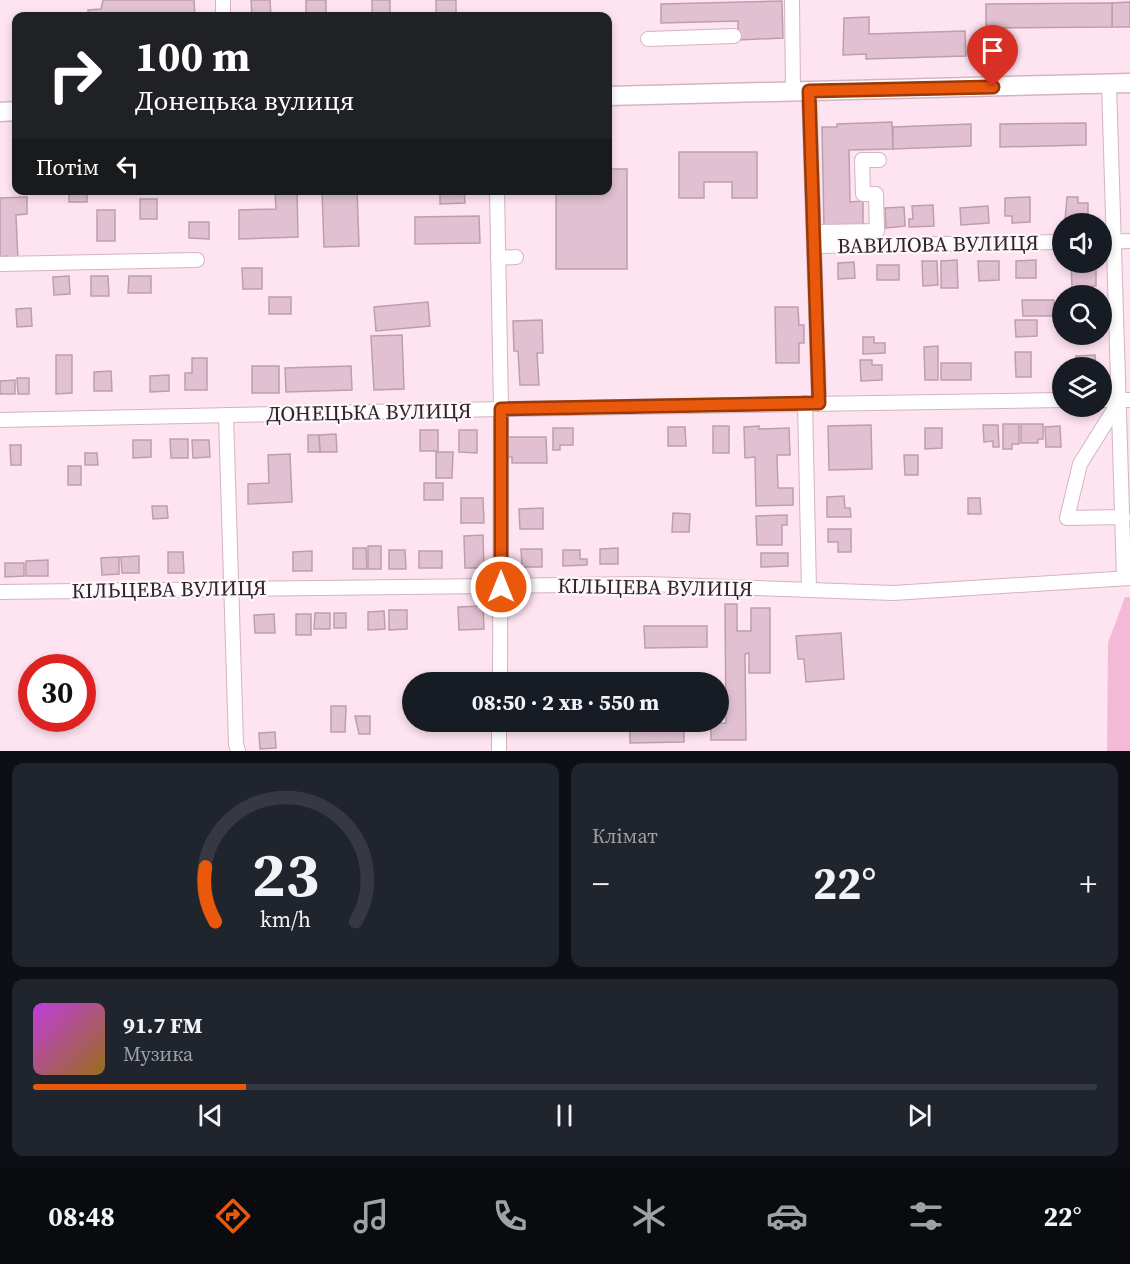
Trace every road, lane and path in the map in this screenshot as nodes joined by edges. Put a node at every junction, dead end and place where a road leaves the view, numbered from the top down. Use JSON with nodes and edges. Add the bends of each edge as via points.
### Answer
{"nodes":[{"id":1,"x":792,"y":0,"type":"edge"},
{"id":2,"x":734,"y":36,"type":"dead end"},
{"id":3,"x":648,"y":39,"type":"dead end"},
{"id":4,"x":1130,"y":83,"type":"edge"},
{"id":5,"x":1108,"y":84,"type":"junction"},
{"id":6,"x":801,"y":91,"type":"junction"},
{"id":7,"x":612,"y":96,"type":"edge"},
{"id":8,"x":879,"y":160,"type":"dead end"},
{"id":9,"x":497,"y":195,"type":"edge"},
{"id":10,"x":1108,"y":213,"type":"edge"},
{"id":11,"x":1130,"y":241,"type":"edge"},
{"id":12,"x":1052,"y":242,"type":"edge"},
{"id":13,"x":1112,"y":242,"type":"edge"},
{"id":14,"x":815,"y":246,"type":"junction"},
{"id":15,"x":498,"y":258,"type":"junction"},
{"id":16,"x":516,"y":258,"type":"dead end"},
{"id":17,"x":197,"y":260,"type":"dead end"},
{"id":18,"x":0,"y":264,"type":"edge"},
{"id":19,"x":1111,"y":273,"type":"edge"},
{"id":20,"x":1052,"y":400,"type":"edge"},
{"id":21,"x":1125,"y":400,"type":"edge"},
{"id":22,"x":805,"y":403,"type":"junction"},
{"id":23,"x":819,"y":403,"type":"junction"},
{"id":24,"x":501,"y":409,"type":"junction"},
{"id":25,"x":226,"y":415,"type":"junction"},
{"id":26,"x":0,"y":420,"type":"edge"},
{"id":27,"x":1123,"y":517,"type":"junction"},
{"id":28,"x":1127,"y":578,"type":"edge"},
{"id":29,"x":231,"y":587,"type":"junction"},
{"id":30,"x":501,"y":587,"type":"junction"},
{"id":31,"x":809,"y":590,"type":"junction"},
{"id":32,"x":0,"y":592,"type":"edge"},
{"id":33,"x":500,"y":672,"type":"edge"},
{"id":34,"x":499,"y":732,"type":"edge"},
{"id":35,"x":238,"y":751,"type":"edge"},
{"id":36,"x":499,"y":751,"type":"edge"}],
"edges":[{"from":1,"to":6,"type":"street"},
{"from":2,"to":3,"type":"street"},
{"from":4,"to":5,"type":"main road"},
{"from":5,"to":6,"type":"main road"},
{"from":5,"to":10,"type":"street"},
{"from":6,"to":7,"type":"main road"},
{"from":6,"to":14,"type":"street"},
{"from":8,"to":14,"type":"street","via":[[862,160],[863,194],[876,194],[877,231],[819,232]]},
{"from":9,"to":15,"type":"street"},
{"from":11,"to":13,"type":"street"},
{"from":12,"to":14,"type":"street","name":"ВАВИЛОВА ВУЛИЦЯ"},
{"from":14,"to":23,"type":"street"},
{"from":15,"to":16,"type":"street"},
{"from":15,"to":24,"type":"street"},
{"from":17,"to":18,"type":"street"},
{"from":19,"to":21,"type":"street"},
{"from":20,"to":23,"type":"street","name":"ДОНЕЦЬКА ВУЛИЦЯ"},
{"from":21,"to":27,"type":"street"},
{"from":21,"to":27,"type":"street","via":[[1080,464],[1067,518]]},
{"from":22,"to":23,"type":"street","name":"ДОНЕЦЬКА ВУЛИЦЯ"},
{"from":22,"to":24,"type":"street","name":"ДОНЕЦЬКА ВУЛИЦЯ"},
{"from":22,"to":31,"type":"street"},
{"from":24,"to":25,"type":"street","name":"ДОНЕЦЬКА ВУЛИЦЯ"},
{"from":24,"to":30,"type":"street"},
{"from":25,"to":26,"type":"street","name":"ДОНЕЦЬКА ВУЛИЦЯ"},
{"from":25,"to":29,"type":"street"},
{"from":27,"to":28,"type":"street"},
{"from":28,"to":31,"type":"street","name":"КІЛЬЦЕВА ВУЛИЦЯ","via":[[893,593]]},
{"from":29,"to":30,"type":"street","name":"КІЛЬЦЕВА ВУЛИЦЯ"},
{"from":29,"to":32,"type":"street","name":"КІЛЬЦЕВА ВУЛИЦЯ"},
{"from":29,"to":35,"type":"street"},
{"from":30,"to":31,"type":"street","name":"КІЛЬЦЕВА ВУЛИЦЯ","via":[[646,584]]},
{"from":30,"to":33,"type":"street"},
{"from":34,"to":36,"type":"street"}]}
